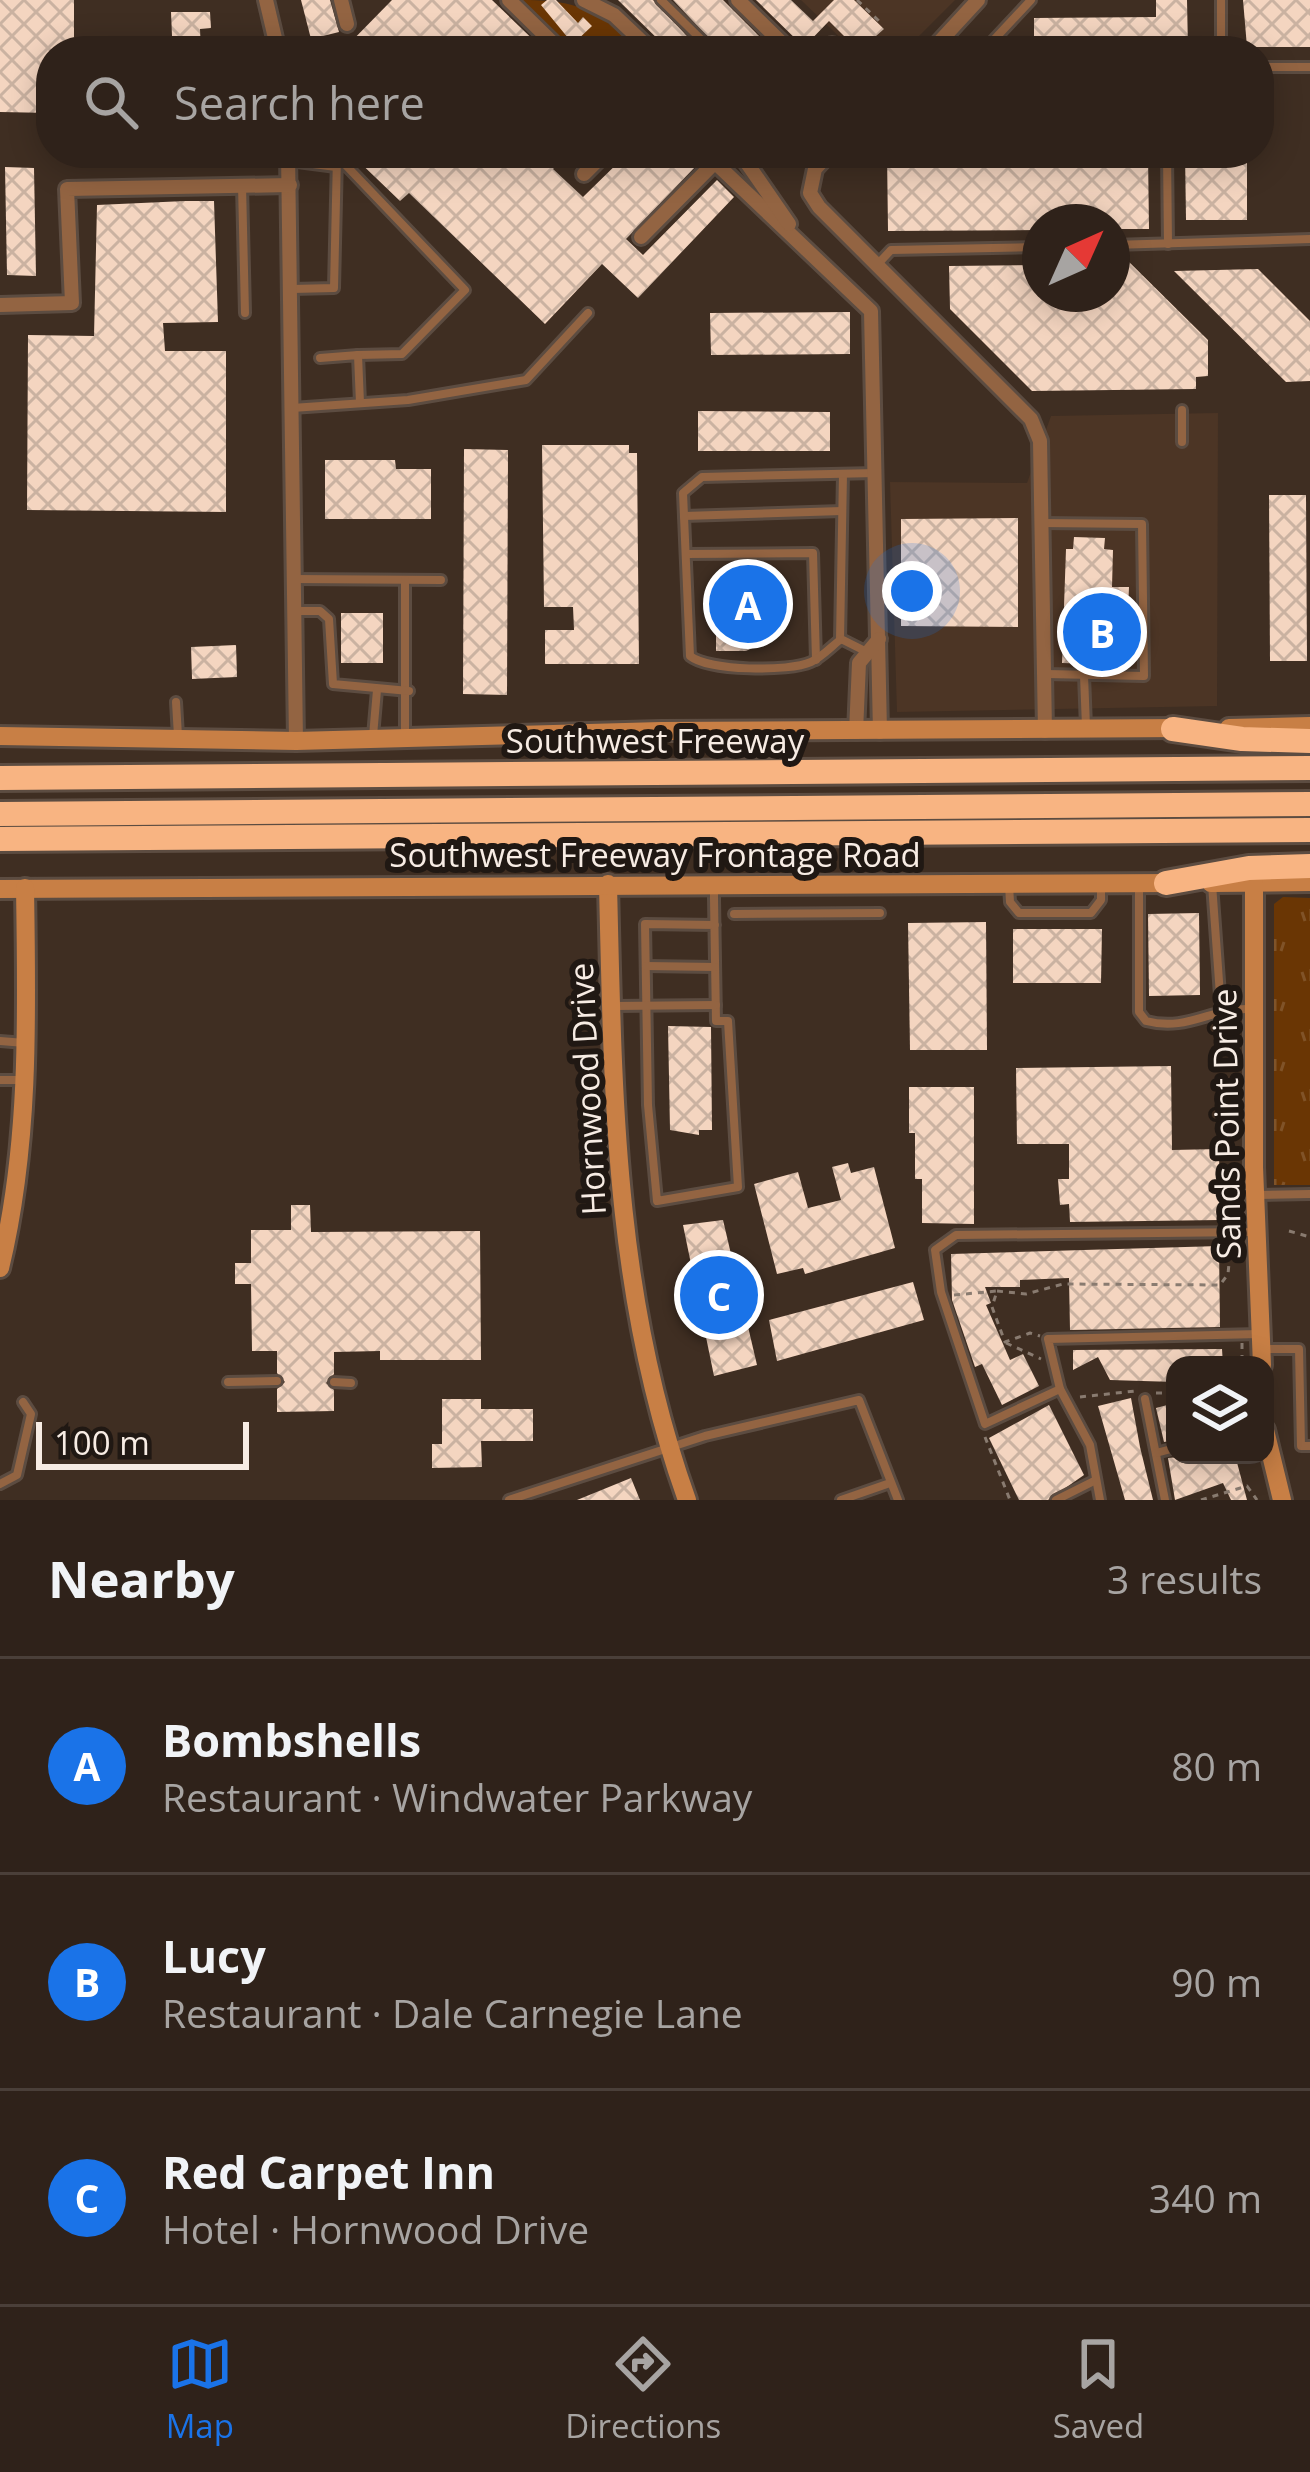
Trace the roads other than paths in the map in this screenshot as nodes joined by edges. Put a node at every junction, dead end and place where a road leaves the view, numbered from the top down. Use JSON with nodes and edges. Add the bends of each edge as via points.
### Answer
{"nodes":[{"id":1,"x":266,"y":0,"type":"edge"},
{"id":2,"x":341,"y":0,"type":"edge"},
{"id":3,"x":509,"y":0,"type":"edge"},
{"id":4,"x":584,"y":0,"type":"edge"},
{"id":5,"x":661,"y":0,"type":"edge"},
{"id":6,"x":738,"y":0,"type":"edge"},
{"id":7,"x":978,"y":0,"type":"edge"},
{"id":8,"x":1031,"y":0,"type":"edge"},
{"id":9,"x":1221,"y":0,"type":"edge"},
{"id":10,"x":347,"y":24,"type":"dead end"},
{"id":11,"x":274,"y":36,"type":"edge"},
{"id":12,"x":546,"y":36,"type":"edge"},
{"id":13,"x":636,"y":36,"type":"edge"},
{"id":14,"x":698,"y":36,"type":"edge"},
{"id":15,"x":775,"y":36,"type":"edge"},
{"id":16,"x":945,"y":36,"type":"edge"},
{"id":17,"x":1001,"y":36,"type":"edge"},
{"id":18,"x":1221,"y":36,"type":"edge"},
{"id":19,"x":1274,"y":67,"type":"edge"},
{"id":20,"x":1310,"y":67,"type":"edge"},
{"id":21,"x":289,"y":168,"type":"edge"},
{"id":22,"x":336,"y":168,"type":"edge"},
{"id":23,"x":349,"y":168,"type":"edge"},
{"id":24,"x":590,"y":168,"type":"edge"},
{"id":25,"x":703,"y":168,"type":"edge"},
{"id":26,"x":726,"y":168,"type":"edge"},
{"id":27,"x":750,"y":168,"type":"edge"},
{"id":28,"x":815,"y":168,"type":"edge"},
{"id":29,"x":1167,"y":168,"type":"edge"},
{"id":30,"x":584,"y":174,"type":"dead end"},
{"id":31,"x":242,"y":185,"type":"junction"},
{"id":32,"x":290,"y":185,"type":"junction"},
{"id":33,"x":641,"y":237,"type":"dead end"},
{"id":34,"x":799,"y":238,"type":"junction"},
{"id":35,"x":1310,"y":239,"type":"edge"},
{"id":36,"x":1168,"y":244,"type":"junction"},
{"id":37,"x":1130,"y":245,"type":"edge"},
{"id":38,"x":1022,"y":247,"type":"edge"},
{"id":39,"x":877,"y":265,"type":"junction"},
{"id":40,"x":290,"y":289,"type":"junction"},
{"id":41,"x":0,"y":304,"type":"edge"},
{"id":42,"x":245,"y":313,"type":"dead end"},
{"id":43,"x":588,"y":314,"type":"dead end"},
{"id":44,"x":358,"y":355,"type":"junction"},
{"id":45,"x":320,"y":358,"type":"dead end"},
{"id":46,"x":360,"y":404,"type":"junction"},
{"id":47,"x":291,"y":408,"type":"junction"},
{"id":48,"x":1182,"y":410,"type":"dead end"},
{"id":49,"x":1182,"y":442,"type":"dead end"},
{"id":50,"x":878,"y":473,"type":"junction"},
{"id":51,"x":843,"y":474,"type":"junction"},
{"id":52,"x":842,"y":511,"type":"junction"},
{"id":53,"x":684,"y":516,"type":"junction"},
{"id":54,"x":1039,"y":523,"type":"junction"},
{"id":55,"x":686,"y":554,"type":"junction"},
{"id":56,"x":292,"y":579,"type":"junction"},
{"id":57,"x":405,"y":580,"type":"junction"},
{"id":58,"x":440,"y":580,"type":"dead end"},
{"id":59,"x":293,"y":611,"type":"junction"},
{"id":60,"x":879,"y":639,"type":"junction"},
{"id":61,"x":840,"y":640,"type":"junction"},
{"id":62,"x":867,"y":652,"type":"junction"},
{"id":63,"x":816,"y":660,"type":"junction"},
{"id":64,"x":1044,"y":674,"type":"junction"},
{"id":65,"x":1084,"y":675,"type":"junction"},
{"id":66,"x":377,"y":690,"type":"junction"},
{"id":67,"x":409,"y":691,"type":"junction"},
{"id":68,"x":176,"y":702,"type":"dead end"},
{"id":69,"x":1310,"y":726,"type":"edge"},
{"id":70,"x":1173,"y":728,"type":"junction"},
{"id":71,"x":1045,"y":730,"type":"junction"},
{"id":72,"x":1087,"y":730,"type":"junction"},
{"id":73,"x":856,"y":732,"type":"junction"},
{"id":74,"x":880,"y":732,"type":"junction"},
{"id":75,"x":0,"y":736,"type":"edge"},
{"id":76,"x":405,"y":738,"type":"junction"},
{"id":77,"x":178,"y":739,"type":"junction"},
{"id":78,"x":373,"y":739,"type":"junction"},
{"id":79,"x":1310,"y":740,"type":"edge"},
{"id":80,"x":296,"y":741,"type":"junction"},
{"id":81,"x":1310,"y":768,"type":"edge"},
{"id":82,"x":0,"y":778,"type":"edge"},
{"id":83,"x":1310,"y":805,"type":"edge"},
{"id":84,"x":0,"y":814,"type":"edge"},
{"id":85,"x":1310,"y":830,"type":"edge"},
{"id":86,"x":0,"y":838,"type":"edge"},
{"id":87,"x":1310,"y":866,"type":"edge"},
{"id":88,"x":1310,"y":882,"type":"edge"},
{"id":89,"x":1009,"y":883,"type":"junction"},
{"id":90,"x":1101,"y":883,"type":"junction"},
{"id":91,"x":1138,"y":883,"type":"junction"},
{"id":92,"x":1166,"y":883,"type":"junction"},
{"id":93,"x":1212,"y":883,"type":"junction"},
{"id":94,"x":1254,"y":883,"type":"junction"},
{"id":95,"x":608,"y":884,"type":"junction"},
{"id":96,"x":714,"y":884,"type":"junction"},
{"id":97,"x":25,"y":888,"type":"junction"},
{"id":98,"x":0,"y":889,"type":"edge"},
{"id":99,"x":880,"y":913,"type":"dead end"},
{"id":100,"x":734,"y":914,"type":"dead end"},
{"id":101,"x":715,"y":925,"type":"junction"},
{"id":102,"x":646,"y":966,"type":"junction"},
{"id":103,"x":715,"y":967,"type":"junction"},
{"id":104,"x":716,"y":1005,"type":"junction"},
{"id":105,"x":611,"y":1006,"type":"junction"},
{"id":106,"x":646,"y":1006,"type":"junction"},
{"id":107,"x":1221,"y":1009,"type":"junction"},
{"id":108,"x":1253,"y":1009,"type":"junction"},
{"id":109,"x":0,"y":1041,"type":"edge"},
{"id":110,"x":26,"y":1043,"type":"junction"},
{"id":111,"x":0,"y":1080,"type":"edge"},
{"id":112,"x":22,"y":1080,"type":"junction"},
{"id":113,"x":1310,"y":1194,"type":"edge"},
{"id":114,"x":1255,"y":1195,"type":"junction"},
{"id":115,"x":1258,"y":1232,"type":"junction"},
{"id":116,"x":0,"y":1268,"type":"edge"},
{"id":117,"x":1256,"y":1346,"type":"edge"},
{"id":118,"x":1299,"y":1349,"type":"junction"},
{"id":119,"x":1310,"y":1349,"type":"edge"},
{"id":120,"x":228,"y":1382,"type":"dead end"},
{"id":121,"x":277,"y":1382,"type":"dead end"},
{"id":122,"x":334,"y":1382,"type":"dead end"},
{"id":123,"x":351,"y":1382,"type":"dead end"},
{"id":124,"x":1060,"y":1389,"type":"junction"},
{"id":125,"x":1145,"y":1400,"type":"dead end"},
{"id":126,"x":22,"y":1402,"type":"dead end"},
{"id":127,"x":1310,"y":1446,"type":"edge"},
{"id":128,"x":1166,"y":1450,"type":"edge"},
{"id":129,"x":669,"y":1451,"type":"junction"},
{"id":130,"x":1156,"y":1453,"type":"junction"},
{"id":131,"x":1273,"y":1464,"type":"edge"},
{"id":132,"x":1096,"y":1480,"type":"junction"},
{"id":133,"x":891,"y":1483,"type":"junction"},
{"id":134,"x":0,"y":1484,"type":"edge"},
{"id":135,"x":508,"y":1500,"type":"edge"},
{"id":136,"x":687,"y":1500,"type":"edge"},
{"id":137,"x":841,"y":1500,"type":"edge"},
{"id":138,"x":898,"y":1500,"type":"edge"},
{"id":139,"x":1056,"y":1500,"type":"edge"},
{"id":140,"x":1100,"y":1500,"type":"edge"},
{"id":141,"x":1165,"y":1500,"type":"edge"},
{"id":142,"x":1282,"y":1500,"type":"edge"}],
"edges":[{"from":1,"to":11,"type":"street"},
{"from":2,"to":10,"type":"street"},
{"from":3,"to":12,"type":"street"},
{"from":4,"to":13,"type":"street"},
{"from":5,"to":14,"type":"lane"},
{"from":6,"to":15,"type":"street"},
{"from":7,"to":16,"type":"street"},
{"from":8,"to":17,"type":"lane"},
{"from":9,"to":18,"type":"lane"},
{"from":19,"to":20,"type":"lane"},
{"from":21,"to":32,"type":"street"},
{"from":22,"to":40,"type":"lane","via":[[334,288]]},
{"from":23,"to":44,"type":"lane","via":[[465,290],[402,354]]},
{"from":24,"to":30,"type":"street"},
{"from":25,"to":33,"type":"street"},
{"from":26,"to":34,"type":"street"},
{"from":27,"to":34,"type":"street"},
{"from":28,"to":39,"type":"street","via":[[810,193]]},
{"from":29,"to":36,"type":"lane"},
{"from":31,"to":32,"type":"street"},
{"from":31,"to":41,"type":"street","via":[[67,189],[72,303]]},
{"from":31,"to":42,"type":"lane"},
{"from":32,"to":40,"type":"street"},
{"from":34,"to":50,"type":"street","via":[[871,311]]},
{"from":35,"to":36,"type":"lane"},
{"from":36,"to":37,"type":"lane"},
{"from":38,"to":39,"type":"lane","via":[[891,250]]},
{"from":39,"to":54,"type":"street","via":[[1031,419],[1040,441]]},
{"from":40,"to":47,"type":"street"},
{"from":43,"to":46,"type":"lane","via":[[526,380]]},
{"from":44,"to":45,"type":"lane"},
{"from":44,"to":46,"type":"lane"},
{"from":46,"to":47,"type":"lane"},
{"from":47,"to":56,"type":"street"},
{"from":48,"to":49,"type":"lane"},
{"from":50,"to":51,"type":"lane"},
{"from":50,"to":60,"type":"street"},
{"from":51,"to":52,"type":"lane"},
{"from":51,"to":53,"type":"lane","via":[[702,477],[683,493]]},
{"from":52,"to":53,"type":"lane"},
{"from":52,"to":61,"type":"lane"},
{"from":53,"to":55,"type":"lane"},
{"from":54,"to":64,"type":"street"},
{"from":54,"to":65,"type":"lane","via":[[1142,524],[1144,676]]},
{"from":55,"to":63,"type":"lane","via":[[695,661],[725,668]]},
{"from":55,"to":63,"type":"lane","via":[[813,553]]},
{"from":56,"to":57,"type":"lane"},
{"from":56,"to":59,"type":"street"},
{"from":57,"to":58,"type":"lane"},
{"from":57,"to":67,"type":"lane"},
{"from":59,"to":66,"type":"lane","via":[[326,614],[333,684]]},
{"from":59,"to":80,"type":"street"},
{"from":60,"to":62,"type":"street"},
{"from":60,"to":74,"type":"street"},
{"from":61,"to":62,"type":"lane"},
{"from":61,"to":63,"type":"lane"},
{"from":62,"to":73,"type":"street"},
{"from":64,"to":65,"type":"lane"},
{"from":64,"to":71,"type":"street"},
{"from":65,"to":72,"type":"lane"},
{"from":66,"to":67,"type":"lane"},
{"from":66,"to":78,"type":"lane"},
{"from":67,"to":76,"type":"lane"},
{"from":68,"to":77,"type":"lane"},
{"from":69,"to":70,"type":"main road"},
{"from":70,"to":72,"type":"main road"},
{"from":70,"to":79,"type":"highway"},
{"from":71,"to":72,"type":"main road"},
{"from":71,"to":74,"type":"main road"},
{"from":73,"to":74,"type":"main road"},
{"from":73,"to":76,"type":"main road"},
{"from":75,"to":77,"type":"main road"},
{"from":76,"to":78,"type":"main road"},
{"from":77,"to":80,"type":"main road"},
{"from":78,"to":80,"type":"main road"},
{"from":81,"to":82,"type":"highway","name":"Southwest Freeway"},
{"from":83,"to":84,"type":"highway"},
{"from":85,"to":86,"type":"highway"},
{"from":87,"to":92,"type":"highway"},
{"from":88,"to":94,"type":"main road","name":"Southwest Freeway Frontage Road"},
{"from":89,"to":90,"type":"main road","name":"Southwest Freeway Frontage Road"},
{"from":89,"to":90,"type":"lane","via":[[1019,913],[1091,913]]},
{"from":89,"to":96,"type":"main road","name":"Southwest Freeway Frontage Road"},
{"from":90,"to":91,"type":"main road","name":"Southwest Freeway Frontage Road"},
{"from":91,"to":92,"type":"main road","name":"Southwest Freeway Frontage Road"},
{"from":91,"to":107,"type":"lane","via":[[1139,1012],[1157,1024],[1203,1023]]},
{"from":92,"to":93,"type":"main road","name":"Southwest Freeway Frontage Road"},
{"from":93,"to":94,"type":"main road","name":"Southwest Freeway Frontage Road"},
{"from":93,"to":107,"type":"lane"},
{"from":94,"to":108,"type":"main road","name":"Sands Point Drive"},
{"from":95,"to":96,"type":"main road","name":"Southwest Freeway Frontage Road"},
{"from":95,"to":97,"type":"main road","name":"Southwest Freeway Frontage Road"},
{"from":95,"to":105,"type":"main road","name":"Hornwood Drive"},
{"from":96,"to":101,"type":"lane"},
{"from":97,"to":98,"type":"main road","name":"Southwest Freeway Frontage Road"},
{"from":97,"to":110,"type":"main road"},
{"from":99,"to":100,"type":"lane"},
{"from":101,"to":102,"type":"lane","via":[[645,924]]},
{"from":101,"to":103,"type":"lane"},
{"from":102,"to":103,"type":"lane"},
{"from":102,"to":106,"type":"lane"},
{"from":103,"to":104,"type":"lane"},
{"from":104,"to":106,"type":"lane"},
{"from":104,"to":106,"type":"lane","via":[[716,1021],[728,1021],[738,1187],[657,1201]]},
{"from":105,"to":106,"type":"lane"},
{"from":105,"to":129,"type":"main road","name":"Hornwood Drive","via":[[617,1190]]},
{"from":107,"to":108,"type":"lane"},
{"from":108,"to":114,"type":"main road","name":"Sands Point Drive"},
{"from":109,"to":110,"type":"lane"},
{"from":110,"to":112,"type":"main road"},
{"from":111,"to":112,"type":"lane"},
{"from":112,"to":116,"type":"main road"},
{"from":113,"to":114,"type":"lane"},
{"from":114,"to":115,"type":"main road","name":"Sands Point Drive"},
{"from":115,"to":117,"type":"main road","name":"Sands Point Drive"},
{"from":115,"to":124,"type":"lane","via":[[956,1235],[935,1250],[985,1424]]},
{"from":117,"to":118,"type":"lane"},
{"from":117,"to":124,"type":"lane","via":[[1048,1339]]},
{"from":118,"to":119,"type":"lane"},
{"from":118,"to":127,"type":"lane","via":[[1301,1446]]},
{"from":120,"to":121,"type":"lane"},
{"from":122,"to":123,"type":"lane"},
{"from":124,"to":132,"type":"lane","via":[[1090,1445]]},
{"from":125,"to":130,"type":"lane"},
{"from":126,"to":134,"type":"lane","via":[[31,1414],[28,1442],[16,1475]]},
{"from":128,"to":130,"type":"lane"},
{"from":129,"to":133,"type":"lane","via":[[860,1400]]},
{"from":129,"to":135,"type":"lane"},
{"from":129,"to":136,"type":"main road","name":"Hornwood Drive"},
{"from":130,"to":141,"type":"lane"},
{"from":131,"to":142,"type":"main road"},
{"from":132,"to":139,"type":"lane"},
{"from":132,"to":140,"type":"lane"},
{"from":133,"to":137,"type":"lane"},
{"from":133,"to":138,"type":"lane"}]}
